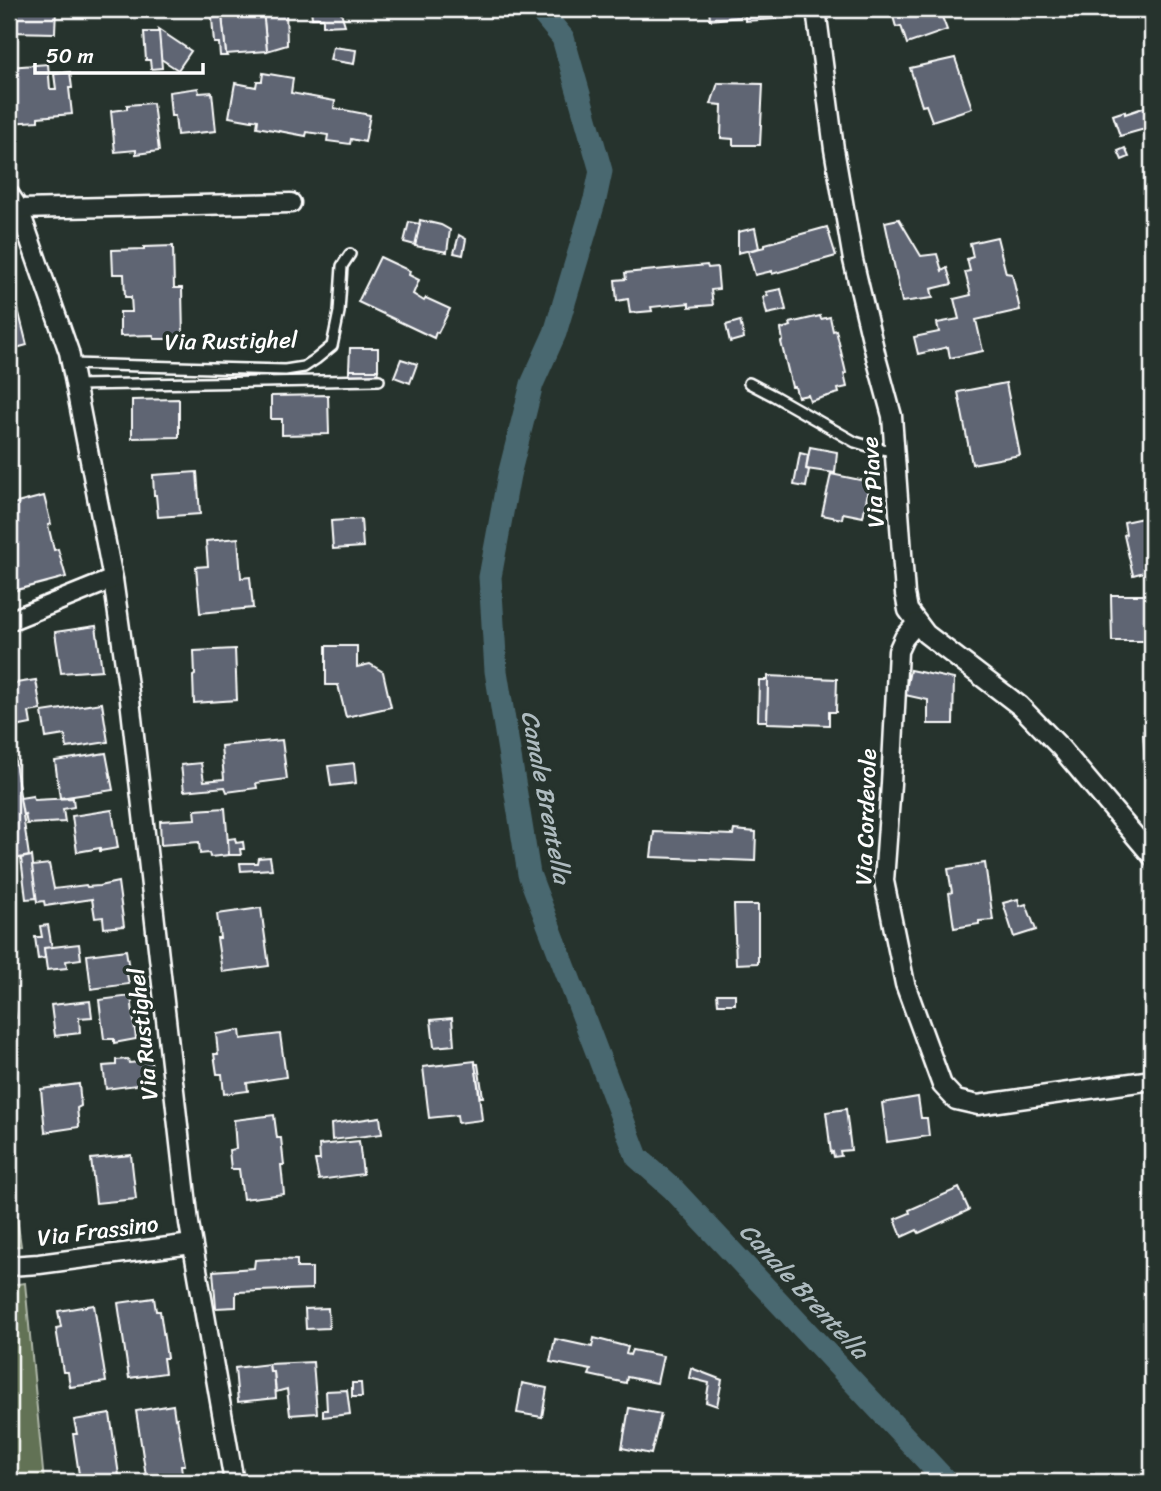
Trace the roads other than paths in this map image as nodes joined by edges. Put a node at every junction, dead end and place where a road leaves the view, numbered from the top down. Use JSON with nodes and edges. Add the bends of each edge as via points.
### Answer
{"nodes":[{"id":1,"x":816,"y":9,"type":"edge"},
{"id":2,"x":9,"y":194,"type":"edge"},
{"id":3,"x":291,"y":203,"type":"dead end"},
{"id":4,"x":19,"y":209,"type":"junction"},
{"id":5,"x":350,"y":254,"type":"dead end"},
{"id":6,"x":72,"y":364,"type":"junction"},
{"id":7,"x":379,"y":380,"type":"dead end"},
{"id":8,"x":749,"y":383,"type":"dead end"},
{"id":9,"x":75,"y":385,"type":"junction"},
{"id":10,"x":895,"y":451,"type":"junction"},
{"id":11,"x":113,"y":579,"type":"junction"},
{"id":12,"x":9,"y":621,"type":"edge"},
{"id":13,"x":917,"y":623,"type":"junction"},
{"id":14,"x":1152,"y":856,"type":"edge"},
{"id":15,"x":1152,"y":1080,"type":"edge"},
{"id":16,"x":192,"y":1244,"type":"junction"},
{"id":17,"x":9,"y":1266,"type":"edge"},
{"id":18,"x":234,"y":1482,"type":"edge"}],
"edges":[{"from":1,"to":10,"type":"street","name":"Via Piave","via":[[853,260],[892,416]]},
{"from":2,"to":4,"type":"street","name":"Via Rustighel"},
{"from":3,"to":4,"type":"street"},
{"from":4,"to":6,"type":"street","name":"Via Rustighel"},
{"from":5,"to":6,"type":"lane","name":"Via Rustighel","via":[[342,266],[332,345],[304,367]]},
{"from":6,"to":9,"type":"street","name":"Via Rustighel"},
{"from":7,"to":9,"type":"lane","name":"Via Rustighel"},
{"from":8,"to":10,"type":"lane","via":[[855,442]]},
{"from":9,"to":11,"type":"street","name":"Via Rustighel"},
{"from":10,"to":13,"type":"street","name":"Via Piave","via":[[905,594]]},
{"from":11,"to":12,"type":"street"},
{"from":11,"to":16,"type":"street","name":"Via Rustighel"},
{"from":13,"to":14,"type":"street","name":"Via Piave","via":[[1020,706]]},
{"from":13,"to":15,"type":"street","name":"Via Cordevole","via":[[898,651],[884,881],[905,984],[942,1085],[956,1100],[978,1105]]},
{"from":16,"to":17,"type":"street","name":"Via Frassino"},
{"from":16,"to":18,"type":"street","name":"Via Rustighel"}]}
